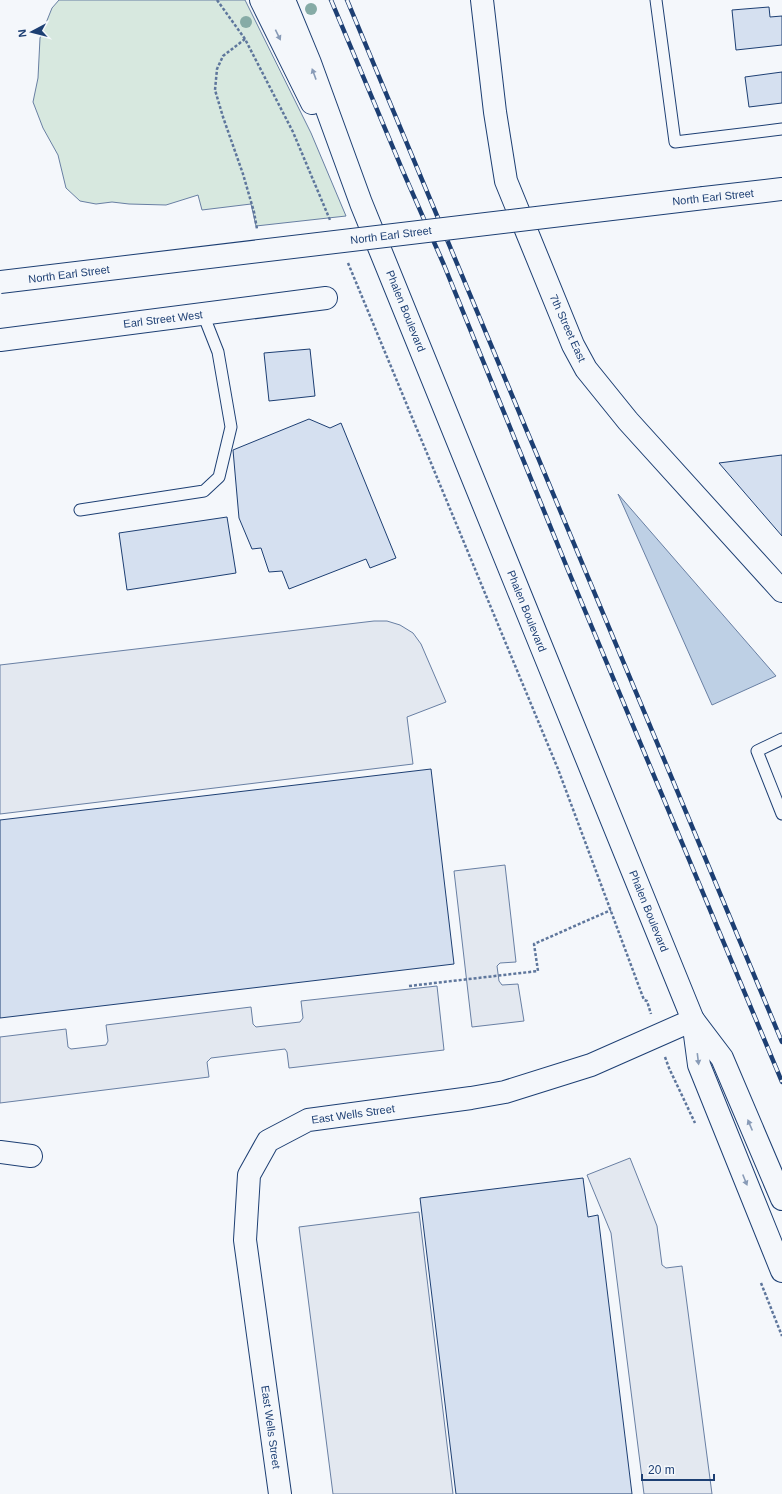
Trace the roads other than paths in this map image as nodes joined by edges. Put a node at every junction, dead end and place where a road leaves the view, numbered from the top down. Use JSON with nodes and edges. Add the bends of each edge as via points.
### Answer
{"nodes":[{"id":1,"x":261,"y":0,"type":"edge"},
{"id":2,"x":284,"y":0,"type":"edge"},
{"id":3,"x":482,"y":0,"type":"edge"},
{"id":4,"x":656,"y":0,"type":"edge"},
{"id":5,"x":782,"y":129,"type":"edge"},
{"id":6,"x":782,"y":189,"type":"edge"},
{"id":7,"x":362,"y":203,"type":"junction"},
{"id":8,"x":0,"y":282,"type":"edge"},
{"id":9,"x":326,"y":298,"type":"dead end"},
{"id":10,"x":203,"y":314,"type":"junction"},
{"id":11,"x":0,"y":340,"type":"edge"},
{"id":12,"x":80,"y":510,"type":"dead end"},
{"id":13,"x":782,"y":591,"type":"edge"},
{"id":14,"x":782,"y":739,"type":"edge"},
{"id":15,"x":782,"y":814,"type":"edge"},
{"id":16,"x":693,"y":1020,"type":"junction"},
{"id":17,"x":0,"y":1152,"type":"edge"},
{"id":18,"x":31,"y":1156,"type":"dead end"},
{"id":19,"x":782,"y":1199,"type":"edge"},
{"id":20,"x":782,"y":1271,"type":"edge"},
{"id":21,"x":280,"y":1494,"type":"edge"}],
"edges":[{"from":1,"to":7,"type":"street","name":"Phalen Boulevard","one_way":true},
{"from":7,"to":2,"type":"street","name":"Phalen Boulevard","one_way":true},
{"from":3,"to":13,"type":"street","name":"7th Street East","via":[[506,181],[573,345],[586,369],[628,421]]},
{"from":4,"to":5,"type":"lane","via":[[676,142]]},
{"from":6,"to":8,"type":"street","name":"North Earl Street","bridge":true},
{"from":7,"to":16,"type":"street","name":"Phalen Boulevard"},
{"from":9,"to":10,"type":"street","name":"Earl Street West"},
{"from":10,"to":11,"type":"street","name":"Earl Street West"},
{"from":10,"to":12,"type":"lane","via":[[218,352],[231,427],[219,477],[204,491]]},
{"from":14,"to":15,"type":"lane","via":[[757,751]]},
{"from":19,"to":16,"type":"street","name":"Phalen Boulevard","one_way":true,"via":[[722,1058]]},
{"from":16,"to":20,"type":"street","name":"Phalen Boulevard","one_way":true,"via":[[699,1065]]},
{"from":16,"to":21,"type":"street","name":"East Wells Street","via":[[591,1064],[505,1092],[308,1120],[268,1141],[249,1175],[245,1240]]},
{"from":17,"to":18,"type":"street"}]}
